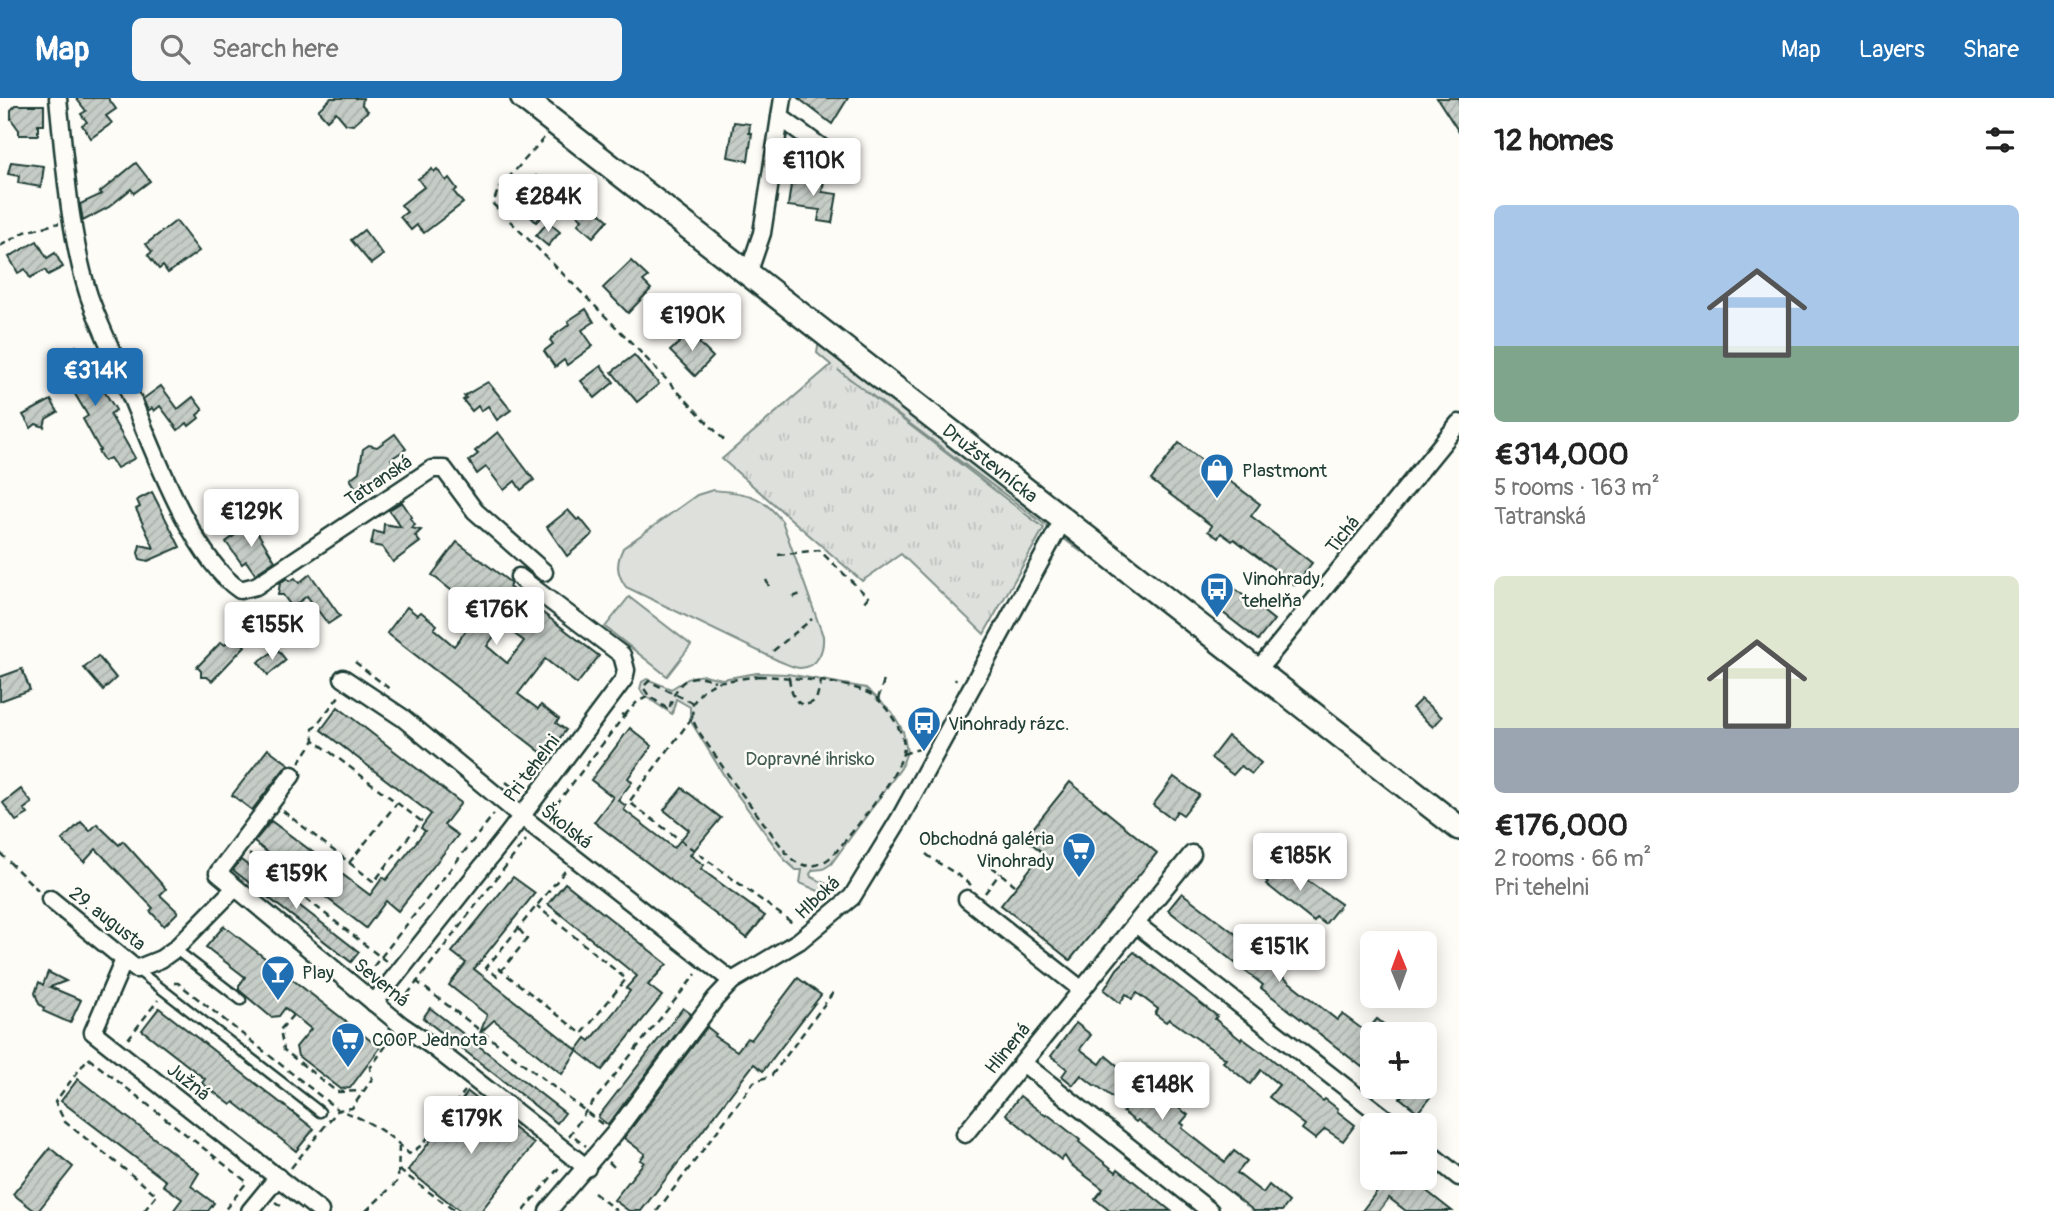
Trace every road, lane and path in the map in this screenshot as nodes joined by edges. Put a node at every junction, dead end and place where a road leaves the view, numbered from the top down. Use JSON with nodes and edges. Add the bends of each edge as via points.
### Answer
{"nodes":[{"id":1,"x":58,"y":98,"type":"edge"},
{"id":2,"x":523,"y":98,"type":"edge"},
{"id":3,"x":783,"y":98,"type":"edge"},
{"id":4,"x":780,"y":117,"type":"junction"},
{"id":5,"x":555,"y":124,"type":"junction"},
{"id":6,"x":847,"y":166,"type":"dead end"},
{"id":7,"x":72,"y":220,"type":"junction"},
{"id":8,"x":0,"y":246,"type":"edge"},
{"id":9,"x":748,"y":274,"type":"junction"},
{"id":10,"x":1459,"y":424,"type":"edge"},
{"id":11,"x":724,"y":440,"type":"dead end"},
{"id":12,"x":1063,"y":520,"type":"junction"},
{"id":13,"x":778,"y":555,"type":"dead end"},
{"id":14,"x":544,"y":572,"type":"dead end"},
{"id":15,"x":519,"y":577,"type":"dead end"},
{"id":16,"x":766,"y":580,"type":"dead end"},
{"id":17,"x":769,"y":586,"type":"dead end"},
{"id":18,"x":803,"y":593,"type":"dead end"},
{"id":19,"x":793,"y":597,"type":"dead end"},
{"id":20,"x":866,"y":604,"type":"dead end"},
{"id":21,"x":812,"y":619,"type":"dead end"},
{"id":22,"x":773,"y":651,"type":"dead end"},
{"id":23,"x":1257,"y":671,"type":"junction"},
{"id":24,"x":789,"y":678,"type":"junction"},
{"id":25,"x":884,"y":680,"type":"dead end"},
{"id":26,"x":717,"y":682,"type":"junction"},
{"id":27,"x":821,"y":682,"type":"junction"},
{"id":28,"x":342,"y":685,"type":"joint"},
{"id":29,"x":673,"y":693,"type":"junction"},
{"id":30,"x":649,"y":696,"type":"junction"},
{"id":31,"x":877,"y":699,"type":"junction"},
{"id":32,"x":607,"y":703,"type":"junction"},
{"id":33,"x":693,"y":703,"type":"junction"},
{"id":34,"x":624,"y":716,"type":"junction"},
{"id":35,"x":692,"y":718,"type":"junction"},
{"id":36,"x":314,"y":740,"type":"junction"},
{"id":37,"x":929,"y":746,"type":"dead end"},
{"id":38,"x":903,"y":754,"type":"junction"},
{"id":39,"x":292,"y":775,"type":"joint"},
{"id":40,"x":272,"y":803,"type":"junction"},
{"id":41,"x":397,"y":803,"type":"junction"},
{"id":42,"x":497,"y":810,"type":"dead end"},
{"id":43,"x":549,"y":814,"type":"dead end"},
{"id":44,"x":521,"y":816,"type":"junction"},
{"id":45,"x":491,"y":817,"type":"junction"},
{"id":46,"x":498,"y":822,"type":"dead end"},
{"id":47,"x":1459,"y":828,"type":"edge"},
{"id":48,"x":524,"y":843,"type":"dead end"},
{"id":49,"x":238,"y":846,"type":"junction"},
{"id":50,"x":0,"y":853,"type":"edge"},
{"id":51,"x":1192,"y":854,"type":"dead end"},
{"id":52,"x":982,"y":859,"type":"dead end"},
{"id":53,"x":349,"y":863,"type":"junction"},
{"id":54,"x":568,"y":867,"type":"dead end"},
{"id":55,"x":1000,"y":873,"type":"junction"},
{"id":56,"x":1015,"y":886,"type":"dead end"},
{"id":57,"x":235,"y":888,"type":"junction"},
{"id":58,"x":974,"y":898,"type":"joint"},
{"id":59,"x":50,"y":899,"type":"joint"},
{"id":60,"x":537,"y":906,"type":"junction"},
{"id":61,"x":1136,"y":924,"type":"junction"},
{"id":62,"x":798,"y":927,"type":"dead end"},
{"id":63,"x":519,"y":929,"type":"junction"},
{"id":64,"x":175,"y":948,"type":"junction"},
{"id":65,"x":382,"y":957,"type":"junction"},
{"id":66,"x":130,"y":964,"type":"junction"},
{"id":67,"x":701,"y":968,"type":"dead end"},
{"id":68,"x":499,"y":969,"type":"junction"},
{"id":69,"x":399,"y":972,"type":"junction"},
{"id":70,"x":418,"y":981,"type":"junction"},
{"id":71,"x":732,"y":981,"type":"junction"},
{"id":72,"x":356,"y":988,"type":"junction"},
{"id":73,"x":835,"y":990,"type":"dead end"},
{"id":74,"x":1082,"y":990,"type":"junction"},
{"id":75,"x":241,"y":1000,"type":"dead end"},
{"id":76,"x":374,"y":1003,"type":"junction"},
{"id":77,"x":293,"y":1015,"type":"dead end"},
{"id":78,"x":396,"y":1020,"type":"junction"},
{"id":79,"x":1023,"y":1063,"type":"junction"},
{"id":80,"x":364,"y":1091,"type":"junction"},
{"id":81,"x":586,"y":1111,"type":"junction"},
{"id":82,"x":320,"y":1112,"type":"dead end"},
{"id":83,"x":1379,"y":1113,"type":"edge"},
{"id":84,"x":614,"y":1134,"type":"junction"},
{"id":85,"x":965,"y":1134,"type":"dead end"},
{"id":86,"x":399,"y":1144,"type":"dead end"},
{"id":87,"x":569,"y":1155,"type":"junction"},
{"id":88,"x":1437,"y":1160,"type":"edge"},
{"id":89,"x":587,"y":1168,"type":"junction"},
{"id":90,"x":399,"y":1170,"type":"junction"},
{"id":91,"x":1459,"y":1177,"type":"edge"},
{"id":92,"x":279,"y":1179,"type":"junction"},
{"id":93,"x":594,"y":1193,"type":"dead end"},
{"id":94,"x":144,"y":1211,"type":"edge"},
{"id":95,"x":224,"y":1211,"type":"edge"},
{"id":96,"x":250,"y":1211,"type":"edge"},
{"id":97,"x":320,"y":1211,"type":"edge"},
{"id":98,"x":366,"y":1211,"type":"edge"},
{"id":99,"x":455,"y":1211,"type":"edge"},
{"id":100,"x":524,"y":1211,"type":"edge"},
{"id":101,"x":548,"y":1211,"type":"edge"},
{"id":102,"x":617,"y":1211,"type":"edge"},
{"id":103,"x":657,"y":1211,"type":"edge"},
{"id":104,"x":1210,"y":1211,"type":"edge"}],
"edges":[{"from":1,"to":7,"type":"street","name":"Tatranská"},
{"from":2,"to":5,"type":"main road","name":"Družstevnícka"},
{"from":3,"to":4,"type":"street"},
{"from":4,"to":6,"type":"street"},
{"from":4,"to":9,"type":"street","via":[[762,233]]},
{"from":5,"to":9,"type":"main road","name":"Družstevnícka"},
{"from":5,"to":11,"type":"path","via":[[498,190],[493,204]]},
{"from":7,"to":8,"type":"path","via":[[25,232]]},
{"from":7,"to":14,"type":"street","name":"Tatranská","via":[[88,293],[166,480],[200,545],[226,581],[240,590],[256,586],[432,469],[444,469],[475,511]]},
{"from":9,"to":12,"type":"main road","name":"Družstevnícka"},
{"from":10,"to":23,"type":"street","name":"Tichá"},
{"from":12,"to":23,"type":"main road","name":"Družstevnícka"},
{"from":12,"to":71,"type":"street","name":"Hlboká","via":[[852,897],[799,941]]},
{"from":13,"to":20,"type":"path","via":[[819,550],[868,597]]},
{"from":15,"to":32,"type":"street","name":"Pri tehelni","via":[[622,655],[624,679]]},
{"from":16,"to":17,"type":"path"},
{"from":18,"to":19,"type":"path"},
{"from":21,"to":22,"type":"path"},
{"from":23,"to":47,"type":"main road","name":"Družstevnícka"},
{"from":24,"to":26,"type":"path","via":[[759,676]]},
{"from":24,"to":27,"type":"path"},
{"from":24,"to":27,"type":"path","via":[[794,700],[803,704],[816,700]]},
{"from":25,"to":31,"type":"path"},
{"from":26,"to":29,"type":"path","via":[[696,677],[680,683]]},
{"from":26,"to":33,"type":"path"},
{"from":27,"to":31,"type":"path","via":[[864,691]]},
{"from":28,"to":36,"type":"path","via":[[313,729]]},
{"from":28,"to":44,"type":"street","name":"Školská","via":[[402,719]]},
{"from":29,"to":30,"type":"path","via":[[669,710]]},
{"from":29,"to":30,"type":"path","via":[[649,681],[643,687]]},
{"from":29,"to":33,"type":"path"},
{"from":30,"to":34,"type":"path"},
{"from":31,"to":38,"type":"path","via":[[898,725]]},
{"from":32,"to":34,"type":"path"},
{"from":32,"to":44,"type":"street","name":"Pri tehelni"},
{"from":33,"to":35,"type":"path"},
{"from":34,"to":43,"type":"path"},
{"from":35,"to":38,"type":"path","via":[[790,858],[807,867],[828,861],[836,852]]},
{"from":35,"to":62,"type":"path","via":[[629,802]]},
{"from":36,"to":39,"type":"path"},
{"from":36,"to":41,"type":"path"},
{"from":37,"to":38,"type":"path"},
{"from":39,"to":40,"type":"street","name":"Severná"},
{"from":40,"to":49,"type":"street","name":"Severná"},
{"from":40,"to":53,"type":"path"},
{"from":41,"to":53,"type":"path"},
{"from":41,"to":53,"type":"path","via":[[421,821],[374,882]]},
{"from":42,"to":45,"type":"path"},
{"from":44,"to":69,"type":"street","name":"Pri tehelni"},
{"from":44,"to":71,"type":"street","name":"Školská"},
{"from":45,"to":46,"type":"path"},
{"from":45,"to":65,"type":"path"},
{"from":48,"to":70,"type":"path"},
{"from":49,"to":57,"type":"street","name":"Severná","via":[[218,873]]},
{"from":49,"to":65,"type":"path"},
{"from":50,"to":59,"type":"path"},
{"from":51,"to":61,"type":"street","name":"Hlinená"},
{"from":52,"to":55,"type":"path"},
{"from":54,"to":60,"type":"path"},
{"from":55,"to":56,"type":"path"},
{"from":55,"to":58,"type":"path"},
{"from":57,"to":64,"type":"street","name":"29. augusta"},
{"from":57,"to":72,"type":"street","name":"Severná"},
{"from":58,"to":74,"type":"street"},
{"from":59,"to":66,"type":"street","name":"29. augusta"},
{"from":60,"to":63,"type":"path"},
{"from":60,"to":68,"type":"path","via":[[626,979],[582,1034]]},
{"from":61,"to":74,"type":"street","name":"Hlinená"},
{"from":61,"to":83,"type":"street"},
{"from":63,"to":68,"type":"path","via":[[527,939]]},
{"from":63,"to":68,"type":"path","via":[[486,968],[497,976]]},
{"from":64,"to":66,"type":"street","name":"29. augusta","via":[[162,959]]},
{"from":64,"to":75,"type":"lane"},
{"from":65,"to":69,"type":"path"},
{"from":65,"to":72,"type":"path"},
{"from":66,"to":82,"type":"lane"},
{"from":66,"to":92,"type":"street","name":"Južná","via":[[93,1032]]},
{"from":67,"to":81,"type":"path"},
{"from":69,"to":70,"type":"path"},
{"from":69,"to":76,"type":"street","name":"Pri tehelni"},
{"from":70,"to":78,"type":"path"},
{"from":70,"to":81,"type":"path"},
{"from":71,"to":84,"type":"street","name":"Hlboká"},
{"from":72,"to":76,"type":"street","name":"Severná"},
{"from":73,"to":103,"type":"path","via":[[772,1074],[754,1082]]},
{"from":74,"to":79,"type":"street","name":"Hlinená"},
{"from":76,"to":78,"type":"street","name":"Severná"},
{"from":77,"to":80,"type":"path","via":[[280,1030],[284,1050],[337,1093]]},
{"from":78,"to":80,"type":"path","via":[[370,1068],[372,1079]]},
{"from":78,"to":87,"type":"street","name":"Severná"},
{"from":79,"to":85,"type":"street","name":"Hlinená"},
{"from":79,"to":104,"type":"street"},
{"from":80,"to":92,"type":"path","via":[[352,1108],[338,1110]]},
{"from":81,"to":84,"type":"path"},
{"from":81,"to":87,"type":"path","via":[[569,1133]]},
{"from":84,"to":89,"type":"street","name":"Hlboká"},
{"from":86,"to":90,"type":"path"},
{"from":87,"to":89,"type":"street","name":"Severná"},
{"from":87,"to":100,"type":"path"},
{"from":88,"to":91,"type":"street"},
{"from":89,"to":101,"type":"street","name":"Hlboká"},
{"from":90,"to":98,"type":"path","via":[[398,1181]]},
{"from":90,"to":99,"type":"path"},
{"from":92,"to":96,"type":"street"},
{"from":92,"to":97,"type":"street","name":"Južná"},
{"from":93,"to":102,"type":"path"},
{"from":94,"to":95,"type":"path","via":[[157,1195],[65,1122],[55,1102],[88,1058],[247,1182]]}]}
